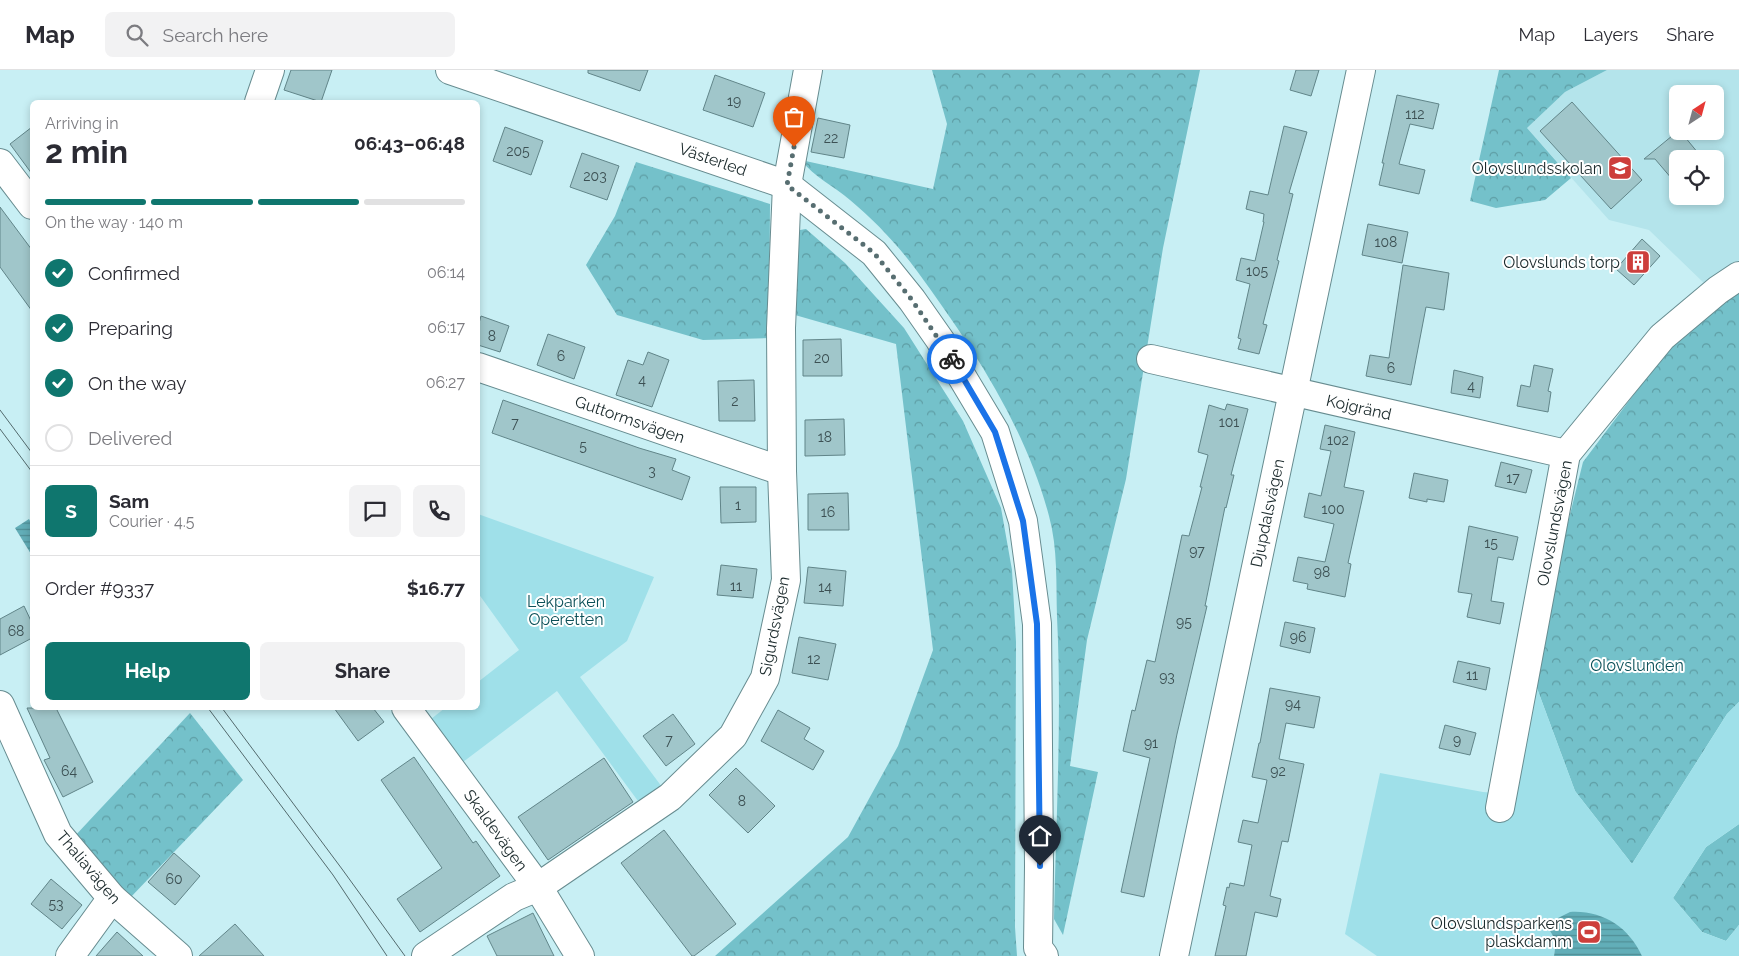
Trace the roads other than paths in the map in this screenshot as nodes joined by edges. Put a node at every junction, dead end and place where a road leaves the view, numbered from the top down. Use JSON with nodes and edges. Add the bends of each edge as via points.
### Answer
{"nodes":[{"id":1,"x":270,"y":70,"type":"edge"},
{"id":2,"x":450,"y":70,"type":"edge"},
{"id":3,"x":808,"y":70,"type":"edge"},
{"id":4,"x":1361,"y":70,"type":"edge"},
{"id":5,"x":260,"y":100,"type":"edge"},
{"id":6,"x":0,"y":163,"type":"edge"},
{"id":7,"x":787,"y":185,"type":"junction"},
{"id":8,"x":30,"y":202,"type":"edge"},
{"id":9,"x":1739,"y":276,"type":"edge"},
{"id":10,"x":1151,"y":359,"type":"dead end"},
{"id":11,"x":480,"y":369,"type":"edge"},
{"id":12,"x":1293,"y":391,"type":"junction"},
{"id":13,"x":1566,"y":454,"type":"junction"},
{"id":14,"x":782,"y":472,"type":"junction"},
{"id":15,"x":0,"y":705,"type":"edge"},
{"id":16,"x":407,"y":710,"type":"edge"},
{"id":17,"x":1500,"y":808,"type":"dead end"},
{"id":18,"x":538,"y":886,"type":"junction"},
{"id":19,"x":112,"y":898,"type":"junction"},
{"id":20,"x":70,"y":956,"type":"edge"},
{"id":21,"x":178,"y":956,"type":"edge"},
{"id":22,"x":426,"y":956,"type":"edge"},
{"id":23,"x":580,"y":956,"type":"edge"},
{"id":24,"x":1044,"y":956,"type":"edge"},
{"id":25,"x":1174,"y":956,"type":"edge"}],
"edges":[{"from":1,"to":5,"type":"street"},
{"from":2,"to":7,"type":"street","name":"Västerled"},
{"from":3,"to":7,"type":"street","name":"Sigurdsvägen"},
{"from":4,"to":12,"type":"street","name":"Djupdalsvägen"},
{"from":6,"to":8,"type":"street"},
{"from":7,"to":14,"type":"street","name":"Sigurdsvägen","via":[[781,328]]},
{"from":7,"to":24,"type":"street","name":"Västerled","via":[[874,253],[940,340],[995,432],[1023,521],[1037,624],[1038,948]]},
{"from":9,"to":13,"type":"street","name":"Olovslundsvägen","via":[[1662,337]]},
{"from":10,"to":12,"type":"street","name":"Kojgränd"},
{"from":11,"to":14,"type":"street","name":"Guttormsvägen"},
{"from":12,"to":13,"type":"street","name":"Kojgränd"},
{"from":12,"to":25,"type":"street","name":"Djupdalsvägen"},
{"from":13,"to":17,"type":"street","name":"Olovslundsvägen"},
{"from":14,"to":18,"type":"street","name":"Sigurdsvägen","via":[[786,580],[765,678],[733,736],[670,797]]},
{"from":15,"to":19,"type":"street","name":"Thaliavägen","via":[[58,834]]},
{"from":16,"to":18,"type":"street","name":"Skaldevägen"},
{"from":18,"to":22,"type":"street","name":"Sigurdsvägen","via":[[514,898]]},
{"from":18,"to":23,"type":"street","name":"Skaldevägen"},
{"from":19,"to":20,"type":"street"},
{"from":19,"to":21,"type":"street","name":"Thaliavägen"}]}
